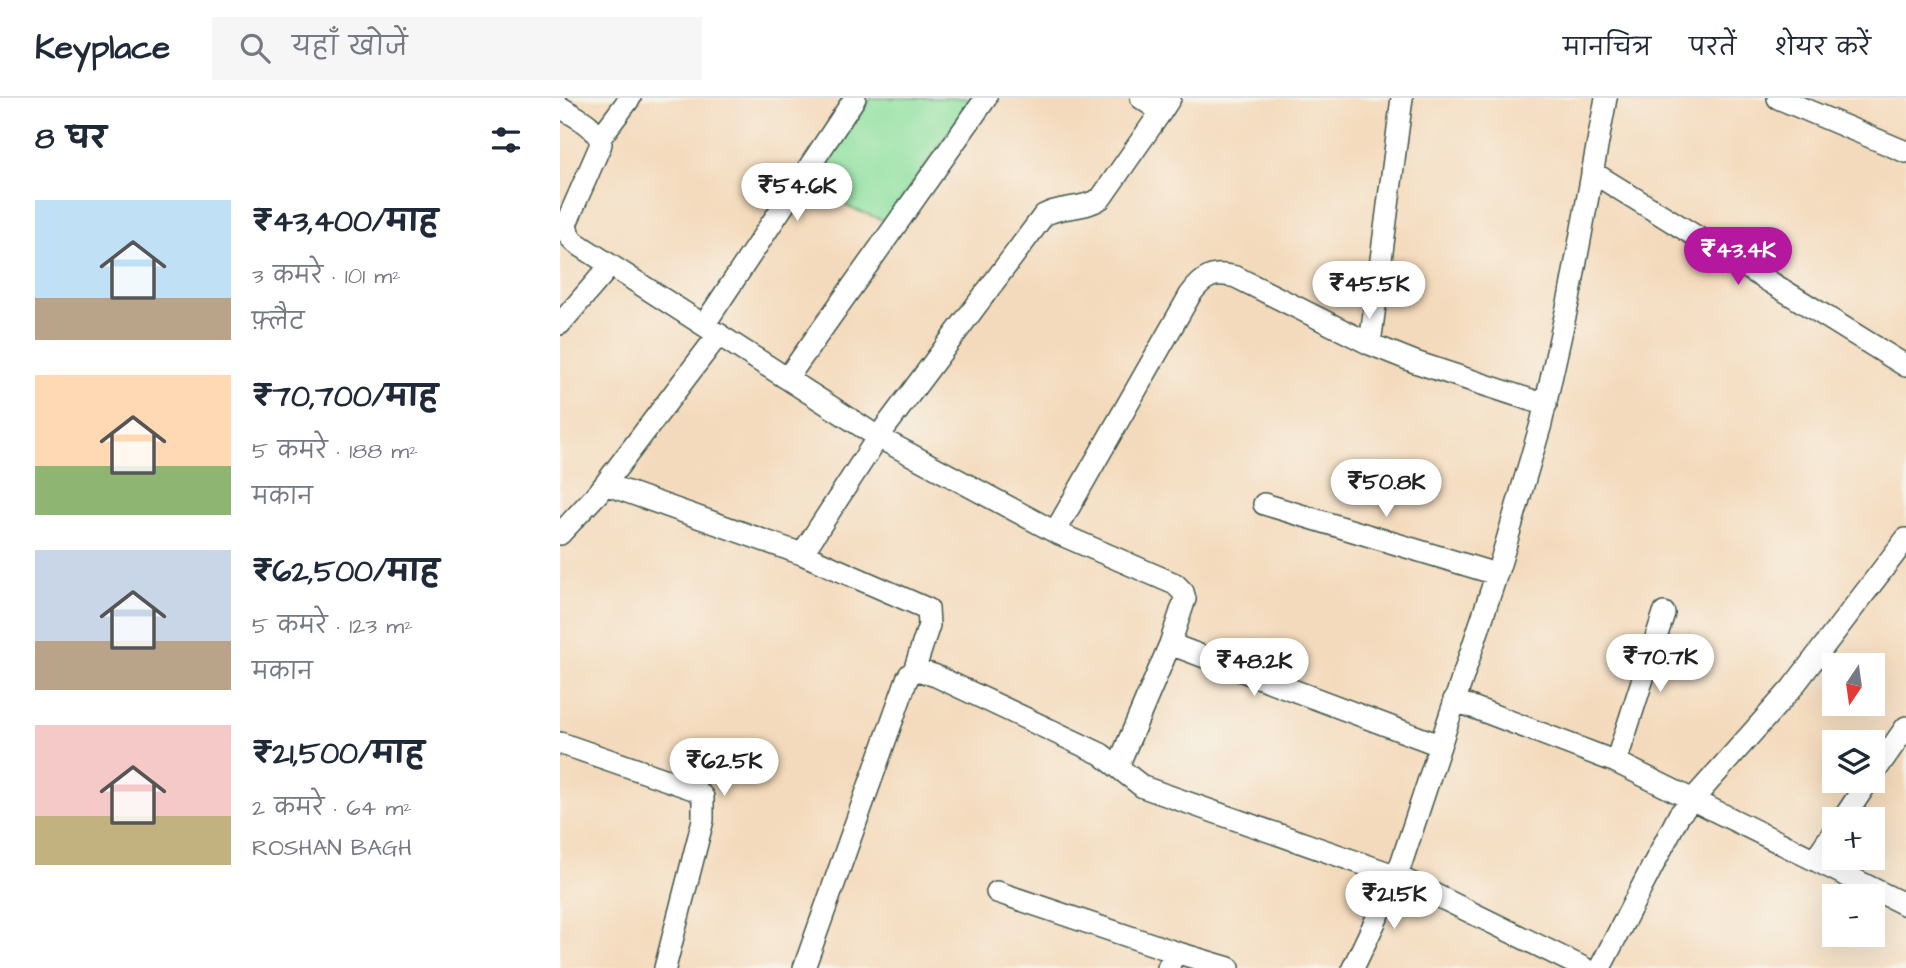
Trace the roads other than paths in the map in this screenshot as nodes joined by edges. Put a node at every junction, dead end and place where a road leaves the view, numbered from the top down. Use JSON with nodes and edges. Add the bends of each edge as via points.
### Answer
{"nodes":[{"id":1,"x":630,"y":98,"type":"edge"},
{"id":2,"x":855,"y":98,"type":"edge"},
{"id":3,"x":986,"y":98,"type":"edge"},
{"id":4,"x":1141,"y":98,"type":"edge"},
{"id":5,"x":1402,"y":98,"type":"edge"},
{"id":6,"x":1606,"y":98,"type":"edge"},
{"id":7,"x":1787,"y":100,"type":"edge"},
{"id":8,"x":1165,"y":105,"type":"edge"},
{"id":9,"x":560,"y":107,"type":"edge"},
{"id":10,"x":600,"y":138,"type":"junction"},
{"id":11,"x":1906,"y":152,"type":"edge"},
{"id":12,"x":1592,"y":172,"type":"junction"},
{"id":13,"x":610,"y":266,"type":"junction"},
{"id":14,"x":560,"y":324,"type":"edge"},
{"id":15,"x":711,"y":329,"type":"junction"},
{"id":16,"x":1370,"y":344,"type":"junction"},
{"id":17,"x":1906,"y":366,"type":"edge"},
{"id":18,"x":788,"y":377,"type":"junction"},
{"id":19,"x":1546,"y":405,"type":"junction"},
{"id":20,"x":878,"y":437,"type":"junction"},
{"id":21,"x":605,"y":484,"type":"junction"},
{"id":22,"x":1264,"y":503,"type":"dead end"},
{"id":23,"x":1055,"y":532,"type":"junction"},
{"id":24,"x":560,"y":534,"type":"edge"},
{"id":25,"x":1906,"y":539,"type":"edge"},
{"id":26,"x":802,"y":554,"type":"junction"},
{"id":27,"x":1496,"y":574,"type":"junction"},
{"id":28,"x":1664,"y":613,"type":"dead end"},
{"id":29,"x":1170,"y":644,"type":"junction"},
{"id":30,"x":914,"y":671,"type":"junction"},
{"id":31,"x":1454,"y":701,"type":"junction"},
{"id":32,"x":1906,"y":727,"type":"edge"},
{"id":33,"x":560,"y":743,"type":"edge"},
{"id":34,"x":1439,"y":745,"type":"junction"},
{"id":35,"x":1885,"y":757,"type":"edge"},
{"id":36,"x":1616,"y":762,"type":"junction"},
{"id":37,"x":1118,"y":766,"type":"junction"},
{"id":38,"x":1692,"y":798,"type":"junction"},
{"id":39,"x":1822,"y":849,"type":"edge"},
{"id":40,"x":1815,"y":859,"type":"junction"},
{"id":41,"x":1397,"y":876,"type":"junction"},
{"id":42,"x":996,"y":892,"type":"dead end"},
{"id":43,"x":1906,"y":905,"type":"edge"},
{"id":44,"x":1172,"y":960,"type":"edge"},
{"id":45,"x":665,"y":968,"type":"edge"},
{"id":46,"x":804,"y":968,"type":"edge"},
{"id":47,"x":1229,"y":968,"type":"edge"},
{"id":48,"x":1353,"y":968,"type":"edge"},
{"id":49,"x":1584,"y":968,"type":"edge"},
{"id":50,"x":1600,"y":968,"type":"edge"}],
"edges":[{"from":1,"to":10,"type":"street"},
{"from":2,"to":15,"type":"street"},
{"from":3,"to":18,"type":"street"},
{"from":4,"to":8,"type":"street"},
{"from":5,"to":16,"type":"street"},
{"from":6,"to":12,"type":"street"},
{"from":7,"to":11,"type":"street"},
{"from":8,"to":20,"type":"street","via":[[1101,198],[1044,215]]},
{"from":9,"to":10,"type":"street"},
{"from":10,"to":13,"type":"street","via":[[566,229],[576,243]]},
{"from":12,"to":17,"type":"street"},
{"from":12,"to":19,"type":"street"},
{"from":13,"to":14,"type":"street"},
{"from":13,"to":15,"type":"street"},
{"from":15,"to":18,"type":"street"},
{"from":15,"to":21,"type":"street"},
{"from":16,"to":19,"type":"street"},
{"from":16,"to":23,"type":"street","via":[[1236,277],[1214,273],[1203,279]]},
{"from":18,"to":20,"type":"street"},
{"from":19,"to":27,"type":"street"},
{"from":20,"to":23,"type":"street"},
{"from":20,"to":26,"type":"street"},
{"from":21,"to":24,"type":"street"},
{"from":21,"to":26,"type":"street"},
{"from":22,"to":27,"type":"street"},
{"from":23,"to":29,"type":"street","via":[[1180,587],[1185,601]]},
{"from":25,"to":38,"type":"street","via":[[1792,688]]},
{"from":26,"to":30,"type":"street","via":[[928,609],[929,625]]},
{"from":27,"to":31,"type":"street"},
{"from":28,"to":36,"type":"street"},
{"from":29,"to":34,"type":"street"},
{"from":29,"to":37,"type":"street"},
{"from":30,"to":37,"type":"street","via":[[936,676]]},
{"from":30,"to":46,"type":"street","via":[[907,679]]},
{"from":31,"to":34,"type":"street"},
{"from":31,"to":36,"type":"street"},
{"from":32,"to":35,"type":"street"},
{"from":33,"to":45,"type":"street","via":[[696,790],[703,797],[703,820]]},
{"from":34,"to":41,"type":"street"},
{"from":36,"to":38,"type":"street"},
{"from":37,"to":41,"type":"street","via":[[1143,787]]},
{"from":38,"to":40,"type":"street"},
{"from":38,"to":50,"type":"street","via":[[1679,814]]},
{"from":39,"to":40,"type":"street"},
{"from":40,"to":43,"type":"street"},
{"from":41,"to":48,"type":"street"},
{"from":41,"to":49,"type":"street"},
{"from":42,"to":44,"type":"street"},
{"from":44,"to":47,"type":"street"}]}
